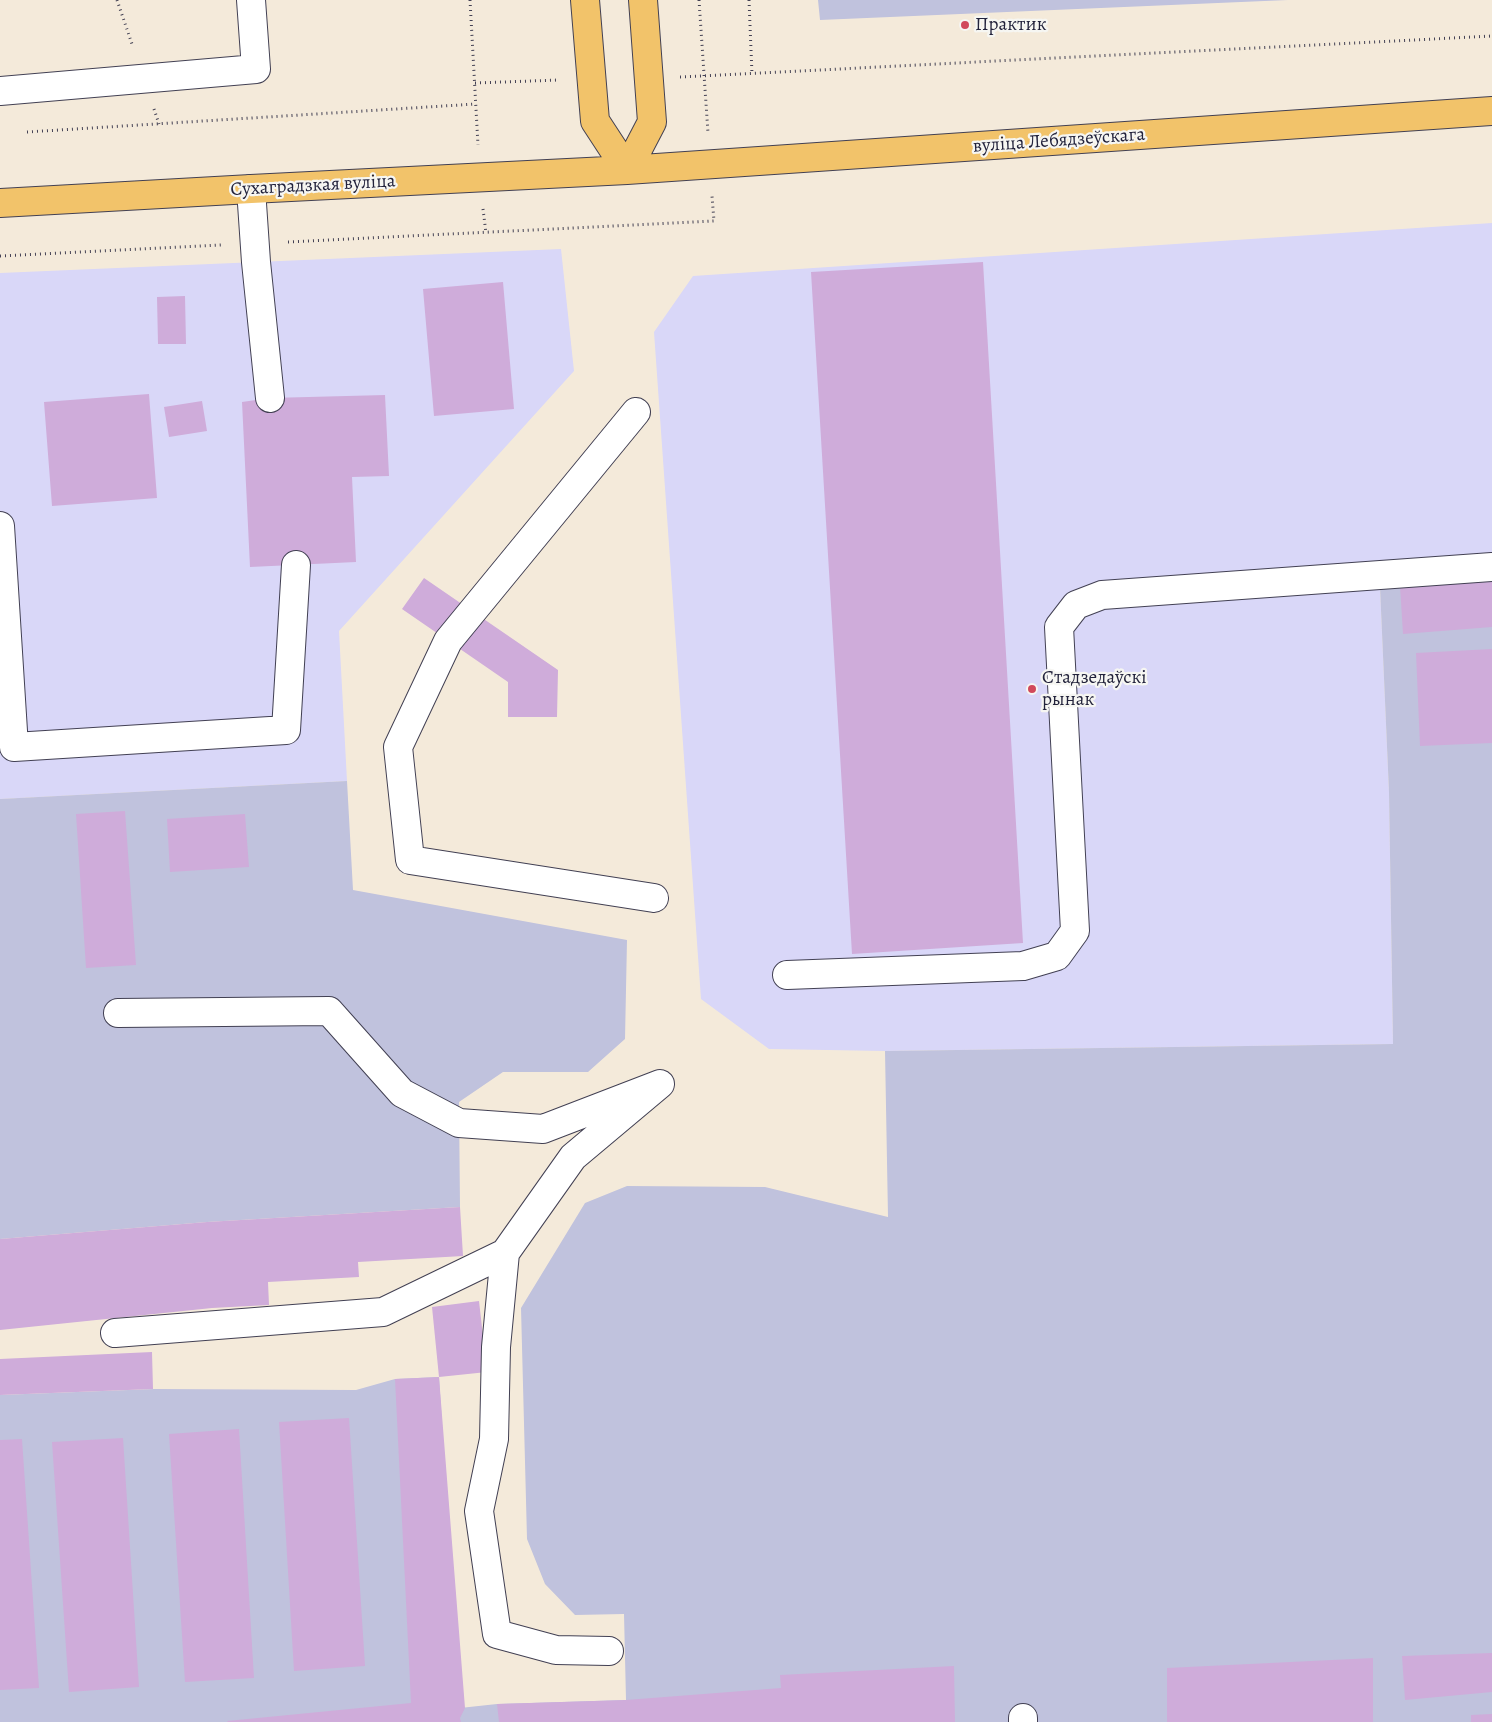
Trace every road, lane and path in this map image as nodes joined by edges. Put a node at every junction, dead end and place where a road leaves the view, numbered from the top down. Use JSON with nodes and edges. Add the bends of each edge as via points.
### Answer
{"nodes":[{"id":1,"x":251,"y":0,"type":"edge"},
{"id":2,"x":470,"y":0,"type":"edge"},
{"id":3,"x":585,"y":0,"type":"edge"},
{"id":4,"x":643,"y":0,"type":"edge"},
{"id":5,"x":700,"y":0,"type":"edge"},
{"id":6,"x":749,"y":0,"type":"edge"},
{"id":7,"x":1492,"y":36,"type":"edge"},
{"id":8,"x":704,"y":76,"type":"dead end"},
{"id":9,"x":0,"y":91,"type":"edge"},
{"id":10,"x":476,"y":104,"type":"junction"},
{"id":11,"x":1492,"y":111,"type":"edge"},
{"id":12,"x":27,"y":132,"type":"dead end"},
{"id":13,"x":627,"y":170,"type":"junction"},
{"id":14,"x":480,"y":178,"type":"junction"},
{"id":15,"x":251,"y":189,"type":"junction"},
{"id":16,"x":0,"y":203,"type":"edge"},
{"id":17,"x":714,"y":221,"type":"dead end"},
{"id":18,"x":486,"y":233,"type":"junction"},
{"id":19,"x":254,"y":243,"type":"junction"},
{"id":20,"x":0,"y":256,"type":"edge"},
{"id":21,"x":270,"y":398,"type":"dead end"},
{"id":22,"x":636,"y":412,"type":"dead end"},
{"id":23,"x":0,"y":526,"type":"edge"},
{"id":24,"x":296,"y":565,"type":"dead end"},
{"id":25,"x":1492,"y":567,"type":"edge"},
{"id":26,"x":654,"y":898,"type":"dead end"},
{"id":27,"x":787,"y":975,"type":"dead end"},
{"id":28,"x":118,"y":1013,"type":"dead end"},
{"id":29,"x":505,"y":1253,"type":"junction"},
{"id":30,"x":115,"y":1333,"type":"dead end"},
{"id":31,"x":609,"y":1651,"type":"dead end"}],
"edges":[{"from":1,"to":9,"type":"lane","via":[[256,69]]},
{"from":2,"to":10,"type":"path"},
{"from":3,"to":13,"type":"main road","via":[[594,121]]},
{"from":4,"to":13,"type":"main road","via":[[652,122]]},
{"from":5,"to":8,"type":"path"},
{"from":6,"to":7,"type":"path","via":[[752,74]]},
{"from":10,"to":12,"type":"path"},
{"from":10,"to":14,"type":"path"},
{"from":11,"to":13,"type":"main road","name":"вуліца Лебядзеўскага"},
{"from":13,"to":14,"type":"main road","name":"Сухаградзкая вуліца"},
{"from":14,"to":15,"type":"main road","name":"Сухаградзкая вуліца"},
{"from":14,"to":18,"type":"path"},
{"from":15,"to":16,"type":"main road","name":"Сухаградзкая вуліца"},
{"from":15,"to":19,"type":"lane"},
{"from":17,"to":18,"type":"path"},
{"from":18,"to":19,"type":"path"},
{"from":19,"to":20,"type":"path"},
{"from":19,"to":21,"type":"lane"},
{"from":22,"to":26,"type":"lane","via":[[448,641],[398,747],[410,860]]},
{"from":23,"to":24,"type":"lane","via":[[14,747],[286,730]]},
{"from":25,"to":27,"type":"lane","via":[[1102,595],[1076,605],[1059,627],[1075,931],[1057,956],[1023,966]]},
{"from":28,"to":29,"type":"lane","via":[[329,1011],[402,1093],[460,1123],[543,1128],[660,1084],[573,1157]]},
{"from":29,"to":30,"type":"lane","via":[[383,1312]]},
{"from":29,"to":31,"type":"lane","via":[[496,1347],[494,1439],[479,1511],[497,1634],[556,1650]]}]}
